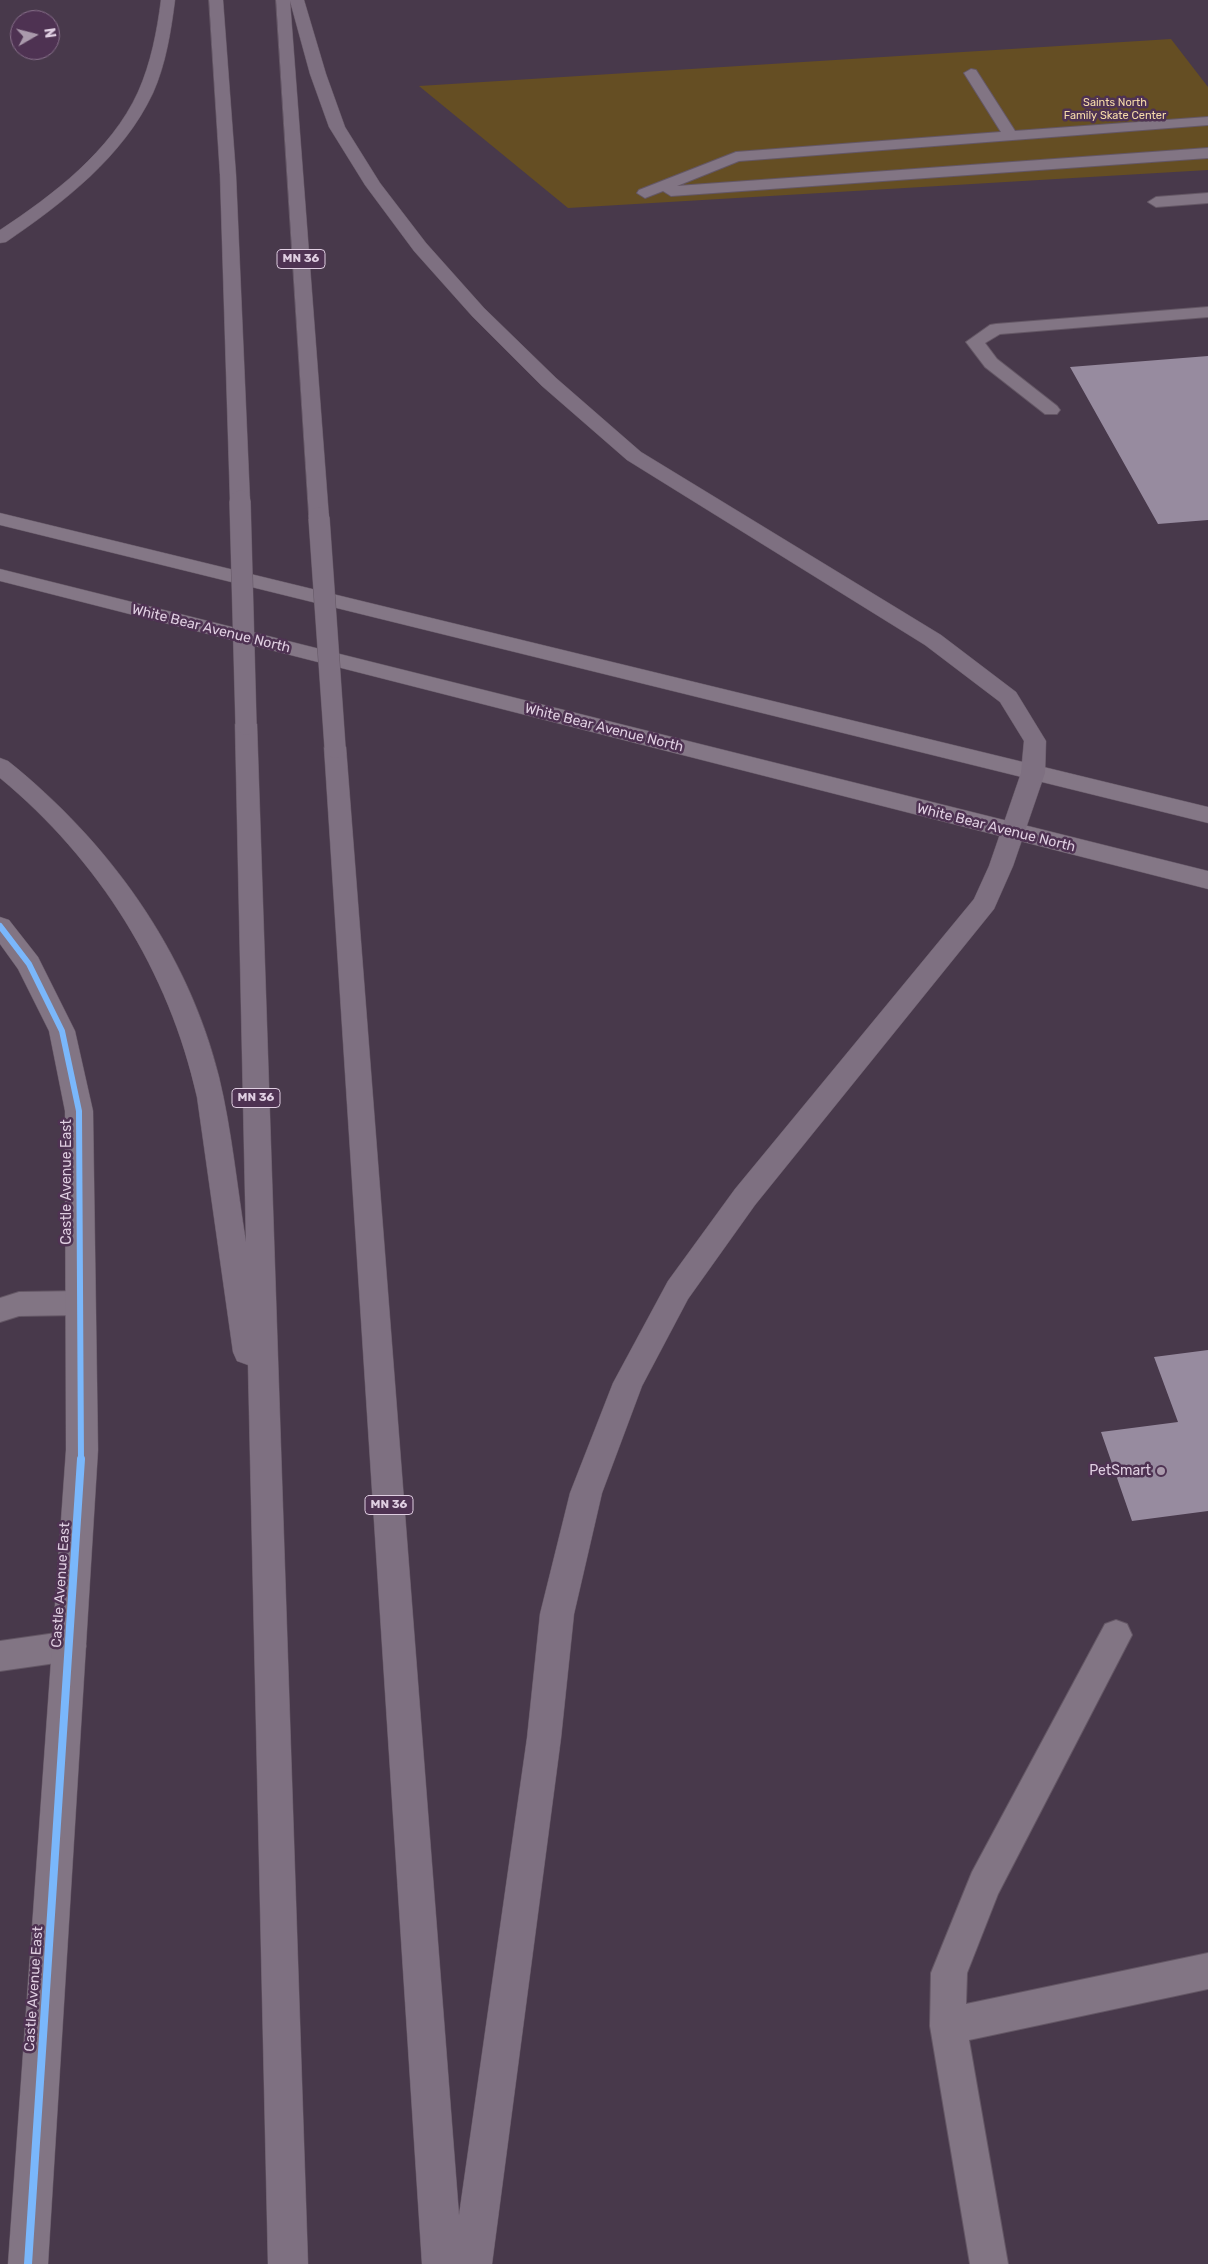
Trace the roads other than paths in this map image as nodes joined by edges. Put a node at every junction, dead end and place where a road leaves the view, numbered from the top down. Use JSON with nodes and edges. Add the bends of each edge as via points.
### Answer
{"nodes":[{"id":1,"x":168,"y":0,"type":"edge"},
{"id":2,"x":216,"y":0,"type":"edge"},
{"id":3,"x":283,"y":0,"type":"edge"},
{"id":4,"x":297,"y":0,"type":"edge"},
{"id":5,"x":971,"y":73,"type":"dead end"},
{"id":6,"x":1208,"y":121,"type":"edge"},
{"id":7,"x":1011,"y":136,"type":"junction"},
{"id":8,"x":929,"y":142,"type":"junction"},
{"id":9,"x":1208,"y":153,"type":"edge"},
{"id":10,"x":945,"y":172,"type":"junction"},
{"id":11,"x":1208,"y":198,"type":"edge"},
{"id":12,"x":1156,"y":202,"type":"dead end"},
{"id":13,"x":0,"y":238,"type":"edge"},
{"id":14,"x":1208,"y":312,"type":"edge"},
{"id":15,"x":1051,"y":410,"type":"dead end"},
{"id":16,"x":0,"y":520,"type":"edge"},
{"id":17,"x":0,"y":575,"type":"edge"},
{"id":18,"x":0,"y":766,"type":"edge"},
{"id":19,"x":1033,"y":773,"type":"junction"},
{"id":20,"x":1208,"y":815,"type":"edge"},
{"id":21,"x":1014,"y":832,"type":"junction"},
{"id":22,"x":1208,"y":880,"type":"edge"},
{"id":23,"x":0,"y":926,"type":"edge"},
{"id":24,"x":80,"y":1302,"type":"junction"},
{"id":25,"x":0,"y":1310,"type":"edge"},
{"id":26,"x":266,"y":1471,"type":"junction"},
{"id":27,"x":1116,"y":1635,"type":"dead end"},
{"id":28,"x":70,"y":1646,"type":"junction"},
{"id":29,"x":0,"y":1656,"type":"edge"},
{"id":30,"x":1208,"y":1971,"type":"edge"},
{"id":31,"x":948,"y":2026,"type":"junction"},
{"id":32,"x":28,"y":2264,"type":"edge"},
{"id":33,"x":288,"y":2264,"type":"edge"},
{"id":34,"x":442,"y":2264,"type":"edge"},
{"id":35,"x":472,"y":2264,"type":"edge"},
{"id":36,"x":988,"y":2264,"type":"edge"}],
"edges":[{"from":1,"to":13,"type":"highway","via":[[155,66],[125,127],[98,158],[62,191]]},
{"from":2,"to":26,"type":"highway","number":"MN 36","bridge":true,"via":[[228,175],[240,502]]},
{"from":3,"to":34,"type":"highway","number":"MN 36","bridge":true},
{"from":4,"to":19,"type":"highway","via":[[337,128],[373,185],[414,239],[478,312],[549,382],[634,456],[933,640],[1008,697],[1035,741]]},
{"from":5,"to":7,"type":"lane"},
{"from":6,"to":7,"type":"lane"},
{"from":7,"to":8,"type":"lane"},
{"from":8,"to":10,"type":"lane"},
{"from":8,"to":10,"type":"lane","via":[[736,157],[645,193]]},
{"from":9,"to":10,"type":"lane"},
{"from":11,"to":12,"type":"lane"},
{"from":14,"to":15,"type":"lane","via":[[996,329],[975,342],[991,363]]},
{"from":16,"to":19,"type":"main road"},
{"from":17,"to":21,"type":"main road","name":"White Bear Avenue North"},
{"from":18,"to":26,"type":"highway","via":[[25,784],[80,839],[120,890],[167,971],[194,1037],[216,1124]]},
{"from":19,"to":20,"type":"main road"},
{"from":19,"to":21,"type":"highway"},
{"from":21,"to":22,"type":"main road","name":"White Bear Avenue North"},
{"from":21,"to":35,"type":"highway","via":[[985,903],[745,1197],[678,1290],[628,1383],[586,1493],[557,1614],[544,1738]]},
{"from":23,"to":24,"type":"street","name":"Castle Avenue East","via":[[29,964],[62,1031],[77,1102]]},
{"from":24,"to":25,"type":"lane","via":[[19,1304]]},
{"from":24,"to":28,"type":"street","name":"Castle Avenue East","via":[[82,1450]]},
{"from":26,"to":33,"type":"highway","number":"MN 36"},
{"from":27,"to":31,"type":"lane","via":[[984,1884],[949,1974]]},
{"from":28,"to":29,"type":"lane"},
{"from":28,"to":32,"type":"street","name":"Castle Avenue East"},
{"from":30,"to":31,"type":"lane"},
{"from":31,"to":36,"type":"lane"}]}
